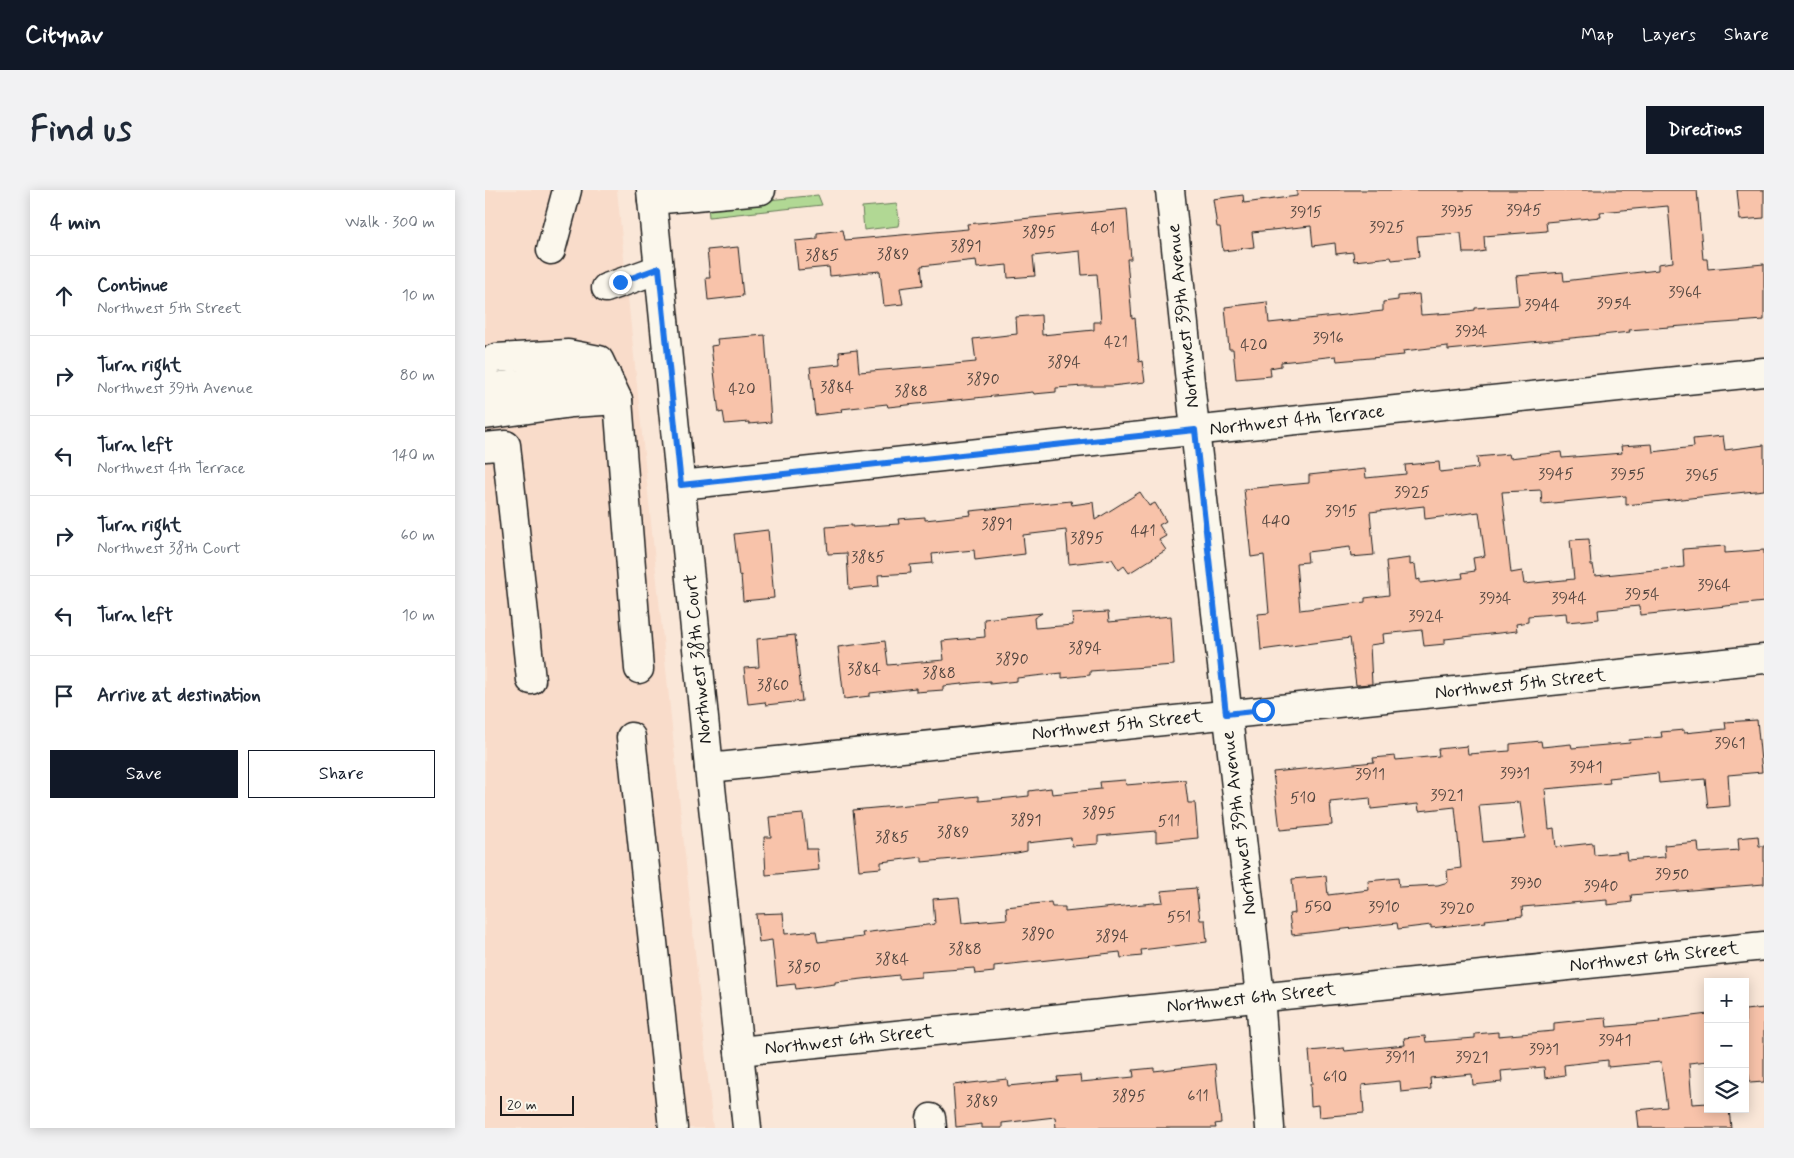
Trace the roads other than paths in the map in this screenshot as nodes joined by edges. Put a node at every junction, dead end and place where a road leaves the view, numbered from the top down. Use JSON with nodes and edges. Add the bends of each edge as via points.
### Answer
{"nodes":[{"id":1,"x":567,"y":190,"type":"edge"},
{"id":2,"x":761,"y":190,"type":"edge"},
{"id":3,"x":1169,"y":190,"type":"edge"},
{"id":4,"x":651,"y":195,"type":"edge"},
{"id":5,"x":551,"y":250,"type":"dead end"},
{"id":6,"x":659,"y":268,"type":"junction"},
{"id":7,"x":606,"y":288,"type":"dead end"},
{"id":8,"x":485,"y":362,"type":"edge"},
{"id":9,"x":1764,"y":372,"type":"edge"},
{"id":10,"x":606,"y":374,"type":"junction"},
{"id":11,"x":485,"y":388,"type":"edge"},
{"id":12,"x":619,"y":400,"type":"junction"},
{"id":13,"x":485,"y":414,"type":"edge"},
{"id":14,"x":1195,"y":430,"type":"junction"},
{"id":15,"x":485,"y":447,"type":"edge"},
{"id":16,"x":681,"y":485,"type":"junction"},
{"id":17,"x":1764,"y":659,"type":"edge"},
{"id":18,"x":639,"y":669,"type":"dead end"},
{"id":19,"x":531,"y":680,"type":"dead end"},
{"id":20,"x":1226,"y":714,"type":"junction"},
{"id":21,"x":631,"y":737,"type":"dead end"},
{"id":22,"x":709,"y":768,"type":"junction"},
{"id":23,"x":1764,"y":946,"type":"edge"},
{"id":24,"x":1260,"y":996,"type":"junction"},
{"id":25,"x":739,"y":1050,"type":"junction"},
{"id":26,"x":673,"y":1128,"type":"edge"},
{"id":27,"x":747,"y":1128,"type":"edge"},
{"id":28,"x":1270,"y":1128,"type":"edge"}],
"edges":[{"from":1,"to":5,"type":"street"},
{"from":2,"to":4,"type":"street"},
{"from":3,"to":14,"type":"street","name":"Northwest 39th Avenue"},
{"from":4,"to":6,"type":"street","name":"Northwest 38th Court"},
{"from":6,"to":7,"type":"street"},
{"from":6,"to":16,"type":"street","name":"Northwest 38th Court"},
{"from":8,"to":10,"type":"street","via":[[496,358],[568,354],[599,360]]},
{"from":9,"to":14,"type":"street","name":"Northwest 4th Terrace"},
{"from":10,"to":11,"type":"street"},
{"from":10,"to":12,"type":"street"},
{"from":12,"to":13,"type":"street"},
{"from":12,"to":18,"type":"street"},
{"from":14,"to":16,"type":"street","name":"Northwest 4th Terrace"},
{"from":14,"to":20,"type":"street","name":"Northwest 39th Avenue"},
{"from":15,"to":19,"type":"street","via":[[505,445]]},
{"from":16,"to":22,"type":"street","name":"Northwest 38th Court"},
{"from":17,"to":20,"type":"street","name":"Northwest 5th Street"},
{"from":20,"to":22,"type":"street","name":"Northwest 5th Street"},
{"from":20,"to":24,"type":"street","name":"Northwest 39th Avenue"},
{"from":21,"to":26,"type":"street"},
{"from":22,"to":25,"type":"street","name":"Northwest 38th Court"},
{"from":23,"to":24,"type":"street","name":"Northwest 6th Street"},
{"from":24,"to":25,"type":"street","name":"Northwest 6th Street"},
{"from":24,"to":28,"type":"street","name":"Northwest 39th Avenue"},
{"from":25,"to":27,"type":"street","name":"Northwest 38th Court"}]}
